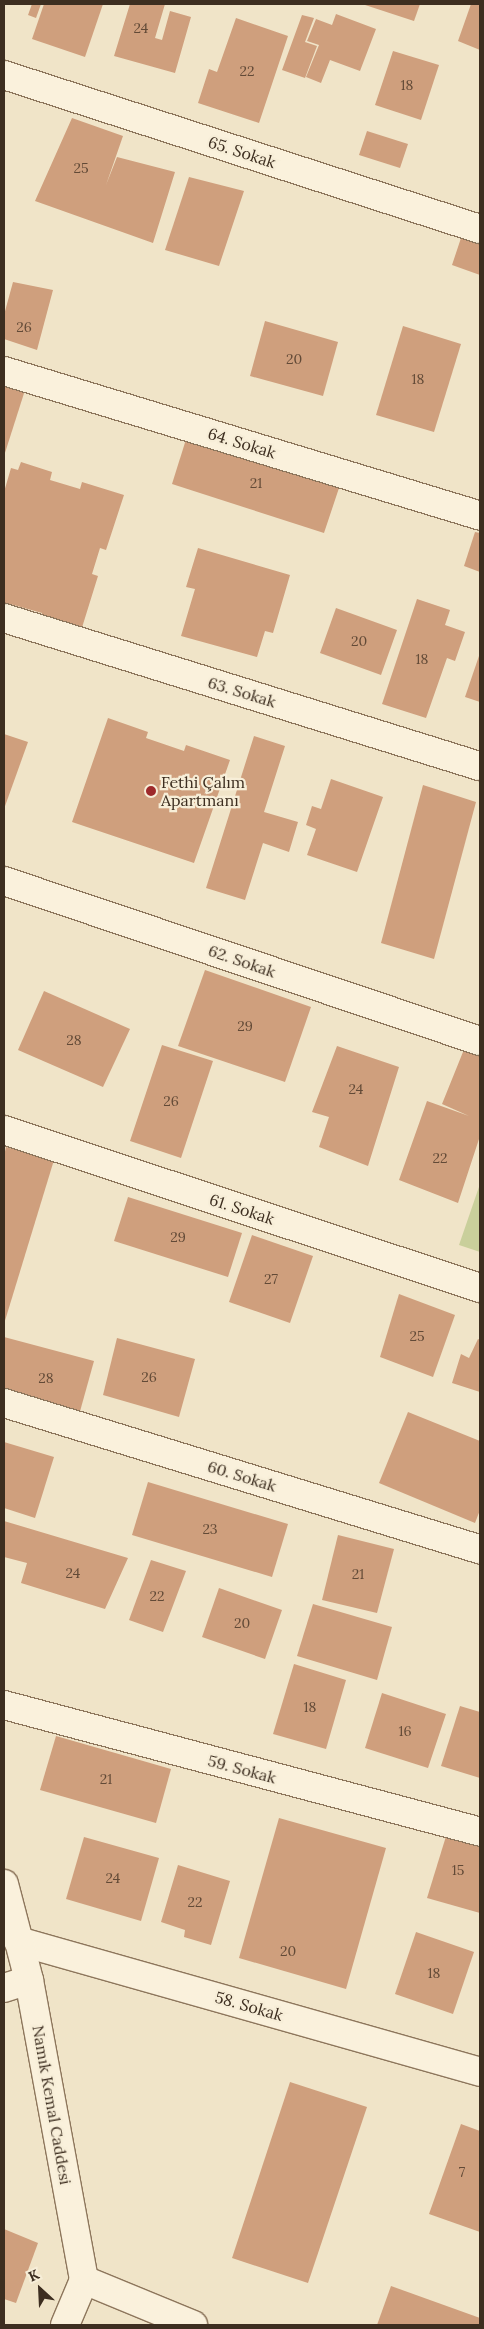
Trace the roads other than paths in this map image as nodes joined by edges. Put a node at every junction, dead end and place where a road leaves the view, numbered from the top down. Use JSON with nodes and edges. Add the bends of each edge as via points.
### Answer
{"nodes":[{"id":1,"x":4,"y":75,"type":"edge"},
{"id":2,"x":480,"y":228,"type":"edge"},
{"id":3,"x":4,"y":371,"type":"edge"},
{"id":4,"x":480,"y":516,"type":"edge"},
{"id":5,"x":4,"y":618,"type":"edge"},
{"id":6,"x":480,"y":766,"type":"edge"},
{"id":7,"x":4,"y":881,"type":"edge"},
{"id":8,"x":480,"y":1041,"type":"edge"},
{"id":9,"x":4,"y":1130,"type":"edge"},
{"id":10,"x":480,"y":1288,"type":"edge"},
{"id":11,"x":4,"y":1403,"type":"edge"},
{"id":12,"x":480,"y":1549,"type":"edge"},
{"id":13,"x":4,"y":1705,"type":"edge"},
{"id":14,"x":480,"y":1832,"type":"edge"},
{"id":15,"x":4,"y":1884,"type":"edge"},
{"id":16,"x":18,"y":1941,"type":"junction"},
{"id":17,"x":16,"y":1984,"type":"edge"},
{"id":18,"x":480,"y":2072,"type":"edge"},
{"id":19,"x":84,"y":2280,"type":"junction"},
{"id":20,"x":65,"y":2325,"type":"edge"},
{"id":21,"x":193,"y":2325,"type":"edge"}],
"edges":[{"from":1,"to":2,"type":"street","name":"65. Sokak"},
{"from":3,"to":4,"type":"street","name":"64. Sokak"},
{"from":5,"to":6,"type":"street","name":"63. Sokak"},
{"from":7,"to":8,"type":"street","name":"62. Sokak"},
{"from":9,"to":10,"type":"street","name":"61. Sokak"},
{"from":11,"to":12,"type":"street","name":"60. Sokak"},
{"from":13,"to":14,"type":"street","name":"59. Sokak"},
{"from":15,"to":16,"type":"street","name":"Namık Kemal Caddesi"},
{"from":16,"to":17,"type":"street","name":"Namık Kemal Caddesi"},
{"from":16,"to":18,"type":"street","name":"58. Sokak"},
{"from":17,"to":19,"type":"street","name":"Namık Kemal Caddesi"},
{"from":19,"to":20,"type":"street"},
{"from":19,"to":21,"type":"street"}]}
